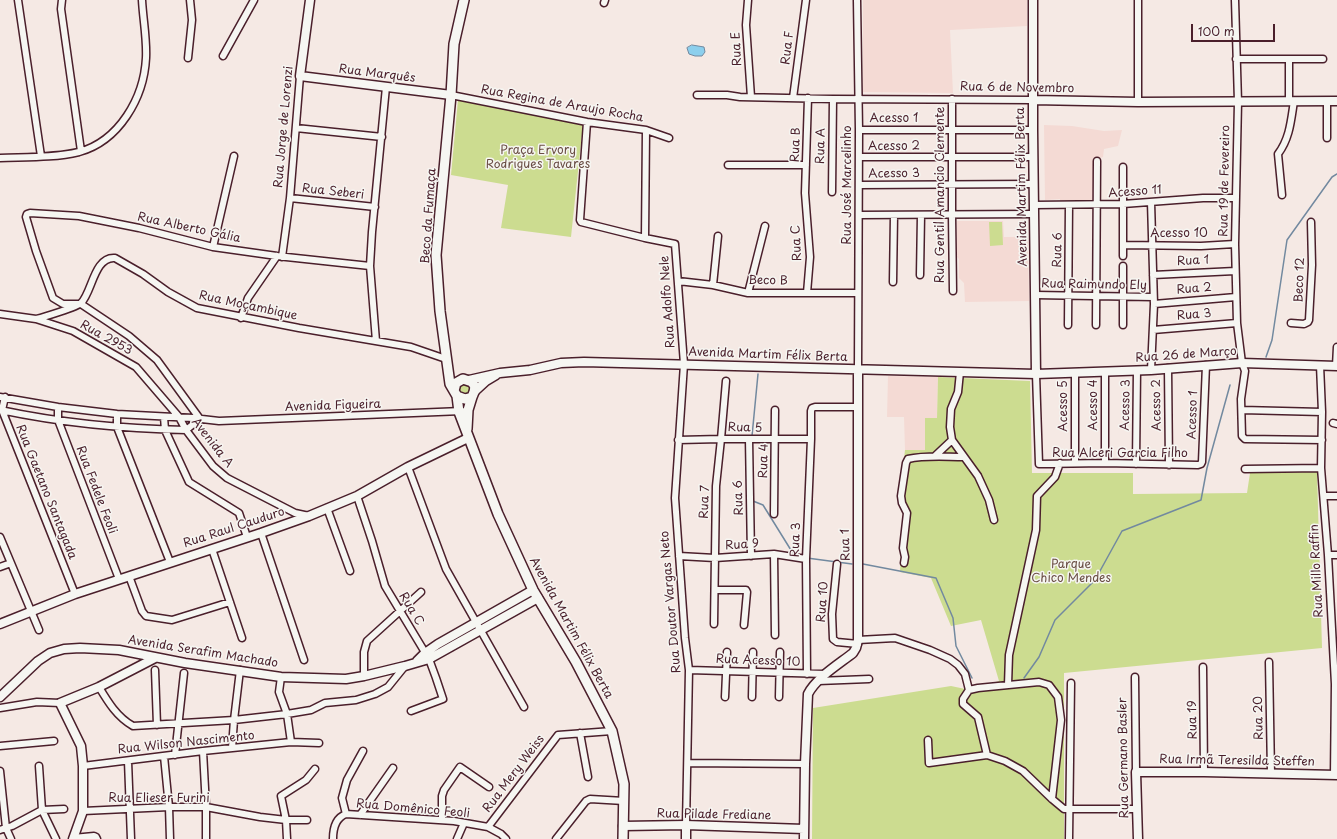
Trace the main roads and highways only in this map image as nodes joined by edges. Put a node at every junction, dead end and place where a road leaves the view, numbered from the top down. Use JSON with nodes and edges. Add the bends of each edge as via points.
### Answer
{"nodes":[{"id":1,"x":464,"y":0,"type":"edge"},
{"id":2,"x":446,"y":361,"type":"junction"},
{"id":3,"x":465,"y":379,"type":"junction"},
{"id":4,"x":455,"y":393,"type":"junction"},
{"id":5,"x":473,"y":394,"type":"junction"},
{"id":6,"x":463,"y":411,"type":"junction"},
{"id":7,"x":623,"y":839,"type":"edge"}],
"edges":[{"from":1,"to":2,"type":"main road","name":"Beco da Fumaça","via":[[454,44],[436,254]]},
{"from":2,"to":3,"type":"main road","via":[[456,375]]},
{"from":2,"to":4,"type":"main road","name":"Beco da Fumaça","via":[[450,384]]},
{"from":3,"to":4,"type":"main road","via":[[455,385]]},
{"from":3,"to":5,"type":"main road","via":[[474,384]]},
{"from":4,"to":5,"type":"main road","via":[[465,399]]},
{"from":4,"to":6,"type":"main road","name":"Avenida Martim Félix Berta"},
{"from":5,"to":6,"type":"main road","name":"Avenida Martim Félix Berta"},
{"from":6,"to":7,"type":"main road","name":"Avenida Martim Félix Berta","via":[[468,436],[498,514],[536,594],[612,731],[624,784]]}]}
